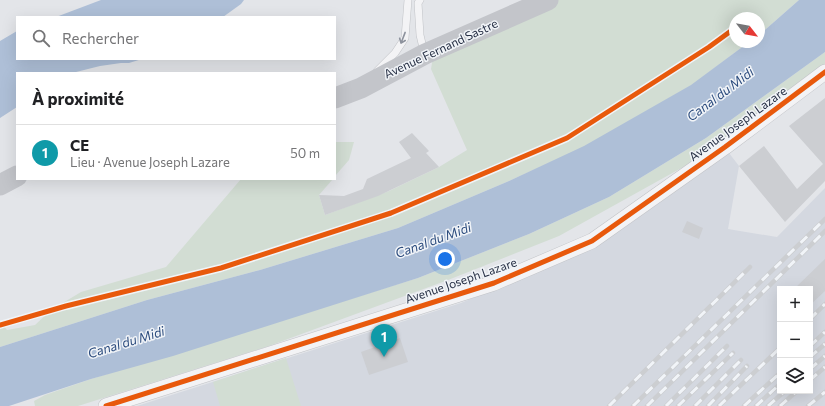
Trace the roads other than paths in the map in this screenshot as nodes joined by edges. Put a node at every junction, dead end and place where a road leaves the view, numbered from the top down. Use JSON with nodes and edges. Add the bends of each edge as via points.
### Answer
{"nodes":[{"id":1,"x":408,"y":0,"type":"edge"},
{"id":2,"x":420,"y":0,"type":"edge"},
{"id":3,"x":548,"y":0,"type":"edge"},
{"id":4,"x":425,"y":54,"type":"junction"},
{"id":5,"x":825,"y":72,"type":"edge"},
{"id":6,"x":361,"y":88,"type":"junction"},
{"id":7,"x":336,"y":98,"type":"edge"},
{"id":8,"x":16,"y":177,"type":"edge"},
{"id":9,"x":0,"y":186,"type":"edge"},
{"id":10,"x":106,"y":406,"type":"edge"}],
"edges":[{"from":1,"to":6,"type":"lane","one_way":true,"via":[[405,38],[396,53]]},
{"from":2,"to":4,"type":"lane","via":[[420,35]]},
{"from":3,"to":4,"type":"main road","name":"Avenue Fernand Sastre"},
{"from":4,"to":6,"type":"main road","name":"Avenue Fernand Sastre"},
{"from":5,"to":10,"type":"street","name":"Avenue Joseph Lazare","via":[[592,241],[494,283]]},
{"from":6,"to":7,"type":"main road","name":"Avenue Fernand Sastre"},
{"from":8,"to":9,"type":"main road"}]}
